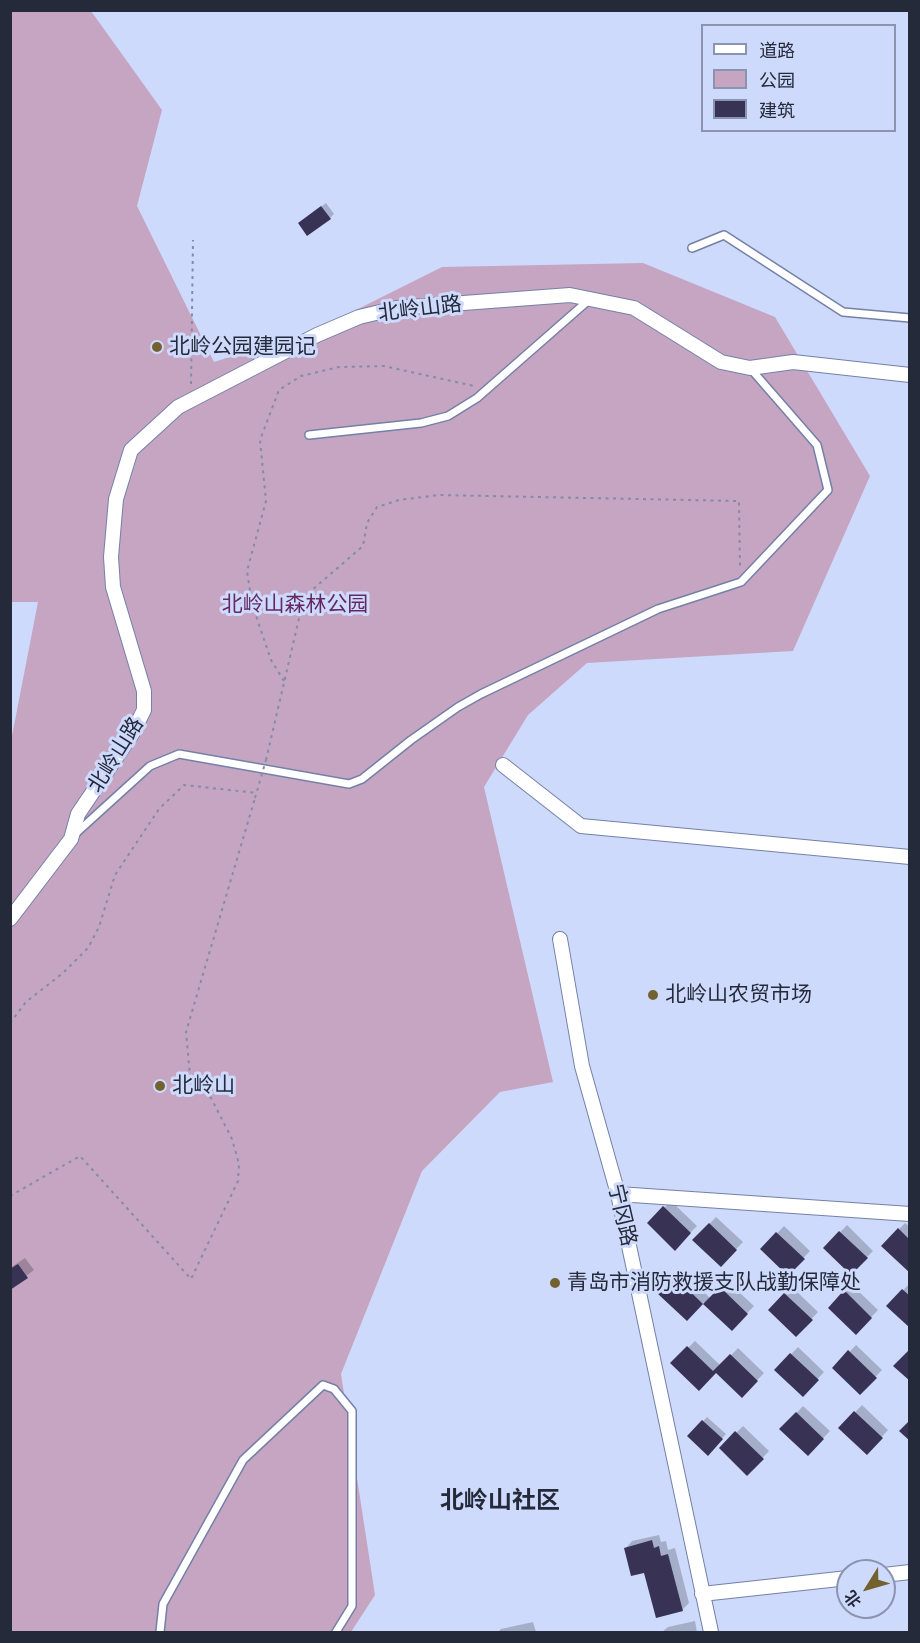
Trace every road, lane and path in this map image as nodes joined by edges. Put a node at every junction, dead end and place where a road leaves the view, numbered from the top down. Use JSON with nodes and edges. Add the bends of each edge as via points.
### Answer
{"nodes":[{"id":1,"x":193,"y":240,"type":"dead end"},
{"id":2,"x":692,"y":248,"type":"dead end"},
{"id":3,"x":592,"y":297,"type":"junction"},
{"id":4,"x":909,"y":318,"type":"edge"},
{"id":5,"x":750,"y":368,"type":"junction"},
{"id":6,"x":909,"y":375,"type":"edge"},
{"id":7,"x":486,"y":391,"type":"junction"},
{"id":8,"x":178,"y":407,"type":"junction"},
{"id":9,"x":309,"y":435,"type":"dead end"},
{"id":10,"x":741,"y":582,"type":"junction"},
{"id":11,"x":285,"y":681,"type":"junction"},
{"id":12,"x":503,"y":765,"type":"dead end"},
{"id":13,"x":256,"y":793,"type":"junction"},
{"id":14,"x":71,"y":839,"type":"junction"},
{"id":15,"x":909,"y":857,"type":"edge"},
{"id":16,"x":10,"y":919,"type":"edge"},
{"id":17,"x":560,"y":939,"type":"dead end"},
{"id":18,"x":10,"y":1023,"type":"edge"},
{"id":19,"x":618,"y":1194,"type":"junction"},
{"id":20,"x":10,"y":1196,"type":"edge"},
{"id":21,"x":909,"y":1214,"type":"edge"},
{"id":22,"x":836,"y":1579,"type":"edge"},
{"id":23,"x":702,"y":1594,"type":"junction"},
{"id":24,"x":160,"y":1632,"type":"edge"},
{"id":25,"x":336,"y":1632,"type":"edge"},
{"id":26,"x":711,"y":1632,"type":"edge"}],
"edges":[{"from":1,"to":8,"type":"path","via":[[191,390]]},
{"from":2,"to":4,"type":"lane","via":[[724,235],[843,312]]},
{"from":3,"to":5,"type":"street","name":"北岭山路","via":[[634,308],[712,358]]},
{"from":3,"to":7,"type":"lane"},
{"from":3,"to":8,"type":"street","name":"北岭山路","via":[[570,295],[397,308],[359,317]]},
{"from":5,"to":6,"type":"street","name":"北岭山路","via":[[794,362]]},
{"from":5,"to":10,"type":"lane","name":"北岭山路","via":[[817,445],[828,490]]},
{"from":7,"to":9,"type":"lane","via":[[448,416],[421,423]]},
{"from":7,"to":11,"type":"path","via":[[384,366],[339,367],[301,376],[279,390],[260,440],[266,501],[247,571],[252,604],[271,660]]},
{"from":8,"to":14,"type":"street","name":"北岭山路","via":[[131,450],[116,499],[113,586],[144,691],[144,710],[78,814]]},
{"from":10,"to":11,"type":"path","via":[[739,501],[439,495],[399,500],[377,507],[368,522],[363,546],[304,597]]},
{"from":10,"to":14,"type":"lane","name":"北岭山路","via":[[658,609],[481,694],[429,727],[362,779],[349,784],[179,753],[150,766]]},
{"from":11,"to":13,"type":"path","bridge":true},
{"from":12,"to":15,"type":"street","via":[[581,826]]},
{"from":13,"to":18,"type":"path","via":[[184,785],[159,809],[115,875],[99,927],[88,948],[63,974],[26,1002]]},
{"from":13,"to":20,"type":"path","bridge":true,"via":[[186,1032],[190,1076],[209,1094],[232,1139],[239,1164],[238,1181],[190,1279],[80,1156]]},
{"from":14,"to":16,"type":"street","name":"北岭山路"},
{"from":17,"to":19,"type":"street","name":"宁冈路","via":[[582,1066]]},
{"from":19,"to":21,"type":"street"},
{"from":19,"to":23,"type":"street","name":"宁冈路"},
{"from":22,"to":23,"type":"street"},
{"from":23,"to":26,"type":"street","name":"宁冈路"},
{"from":24,"to":25,"type":"lane","via":[[163,1604],[243,1460],[323,1384],[334,1389],[352,1411],[352,1606]]}]}
